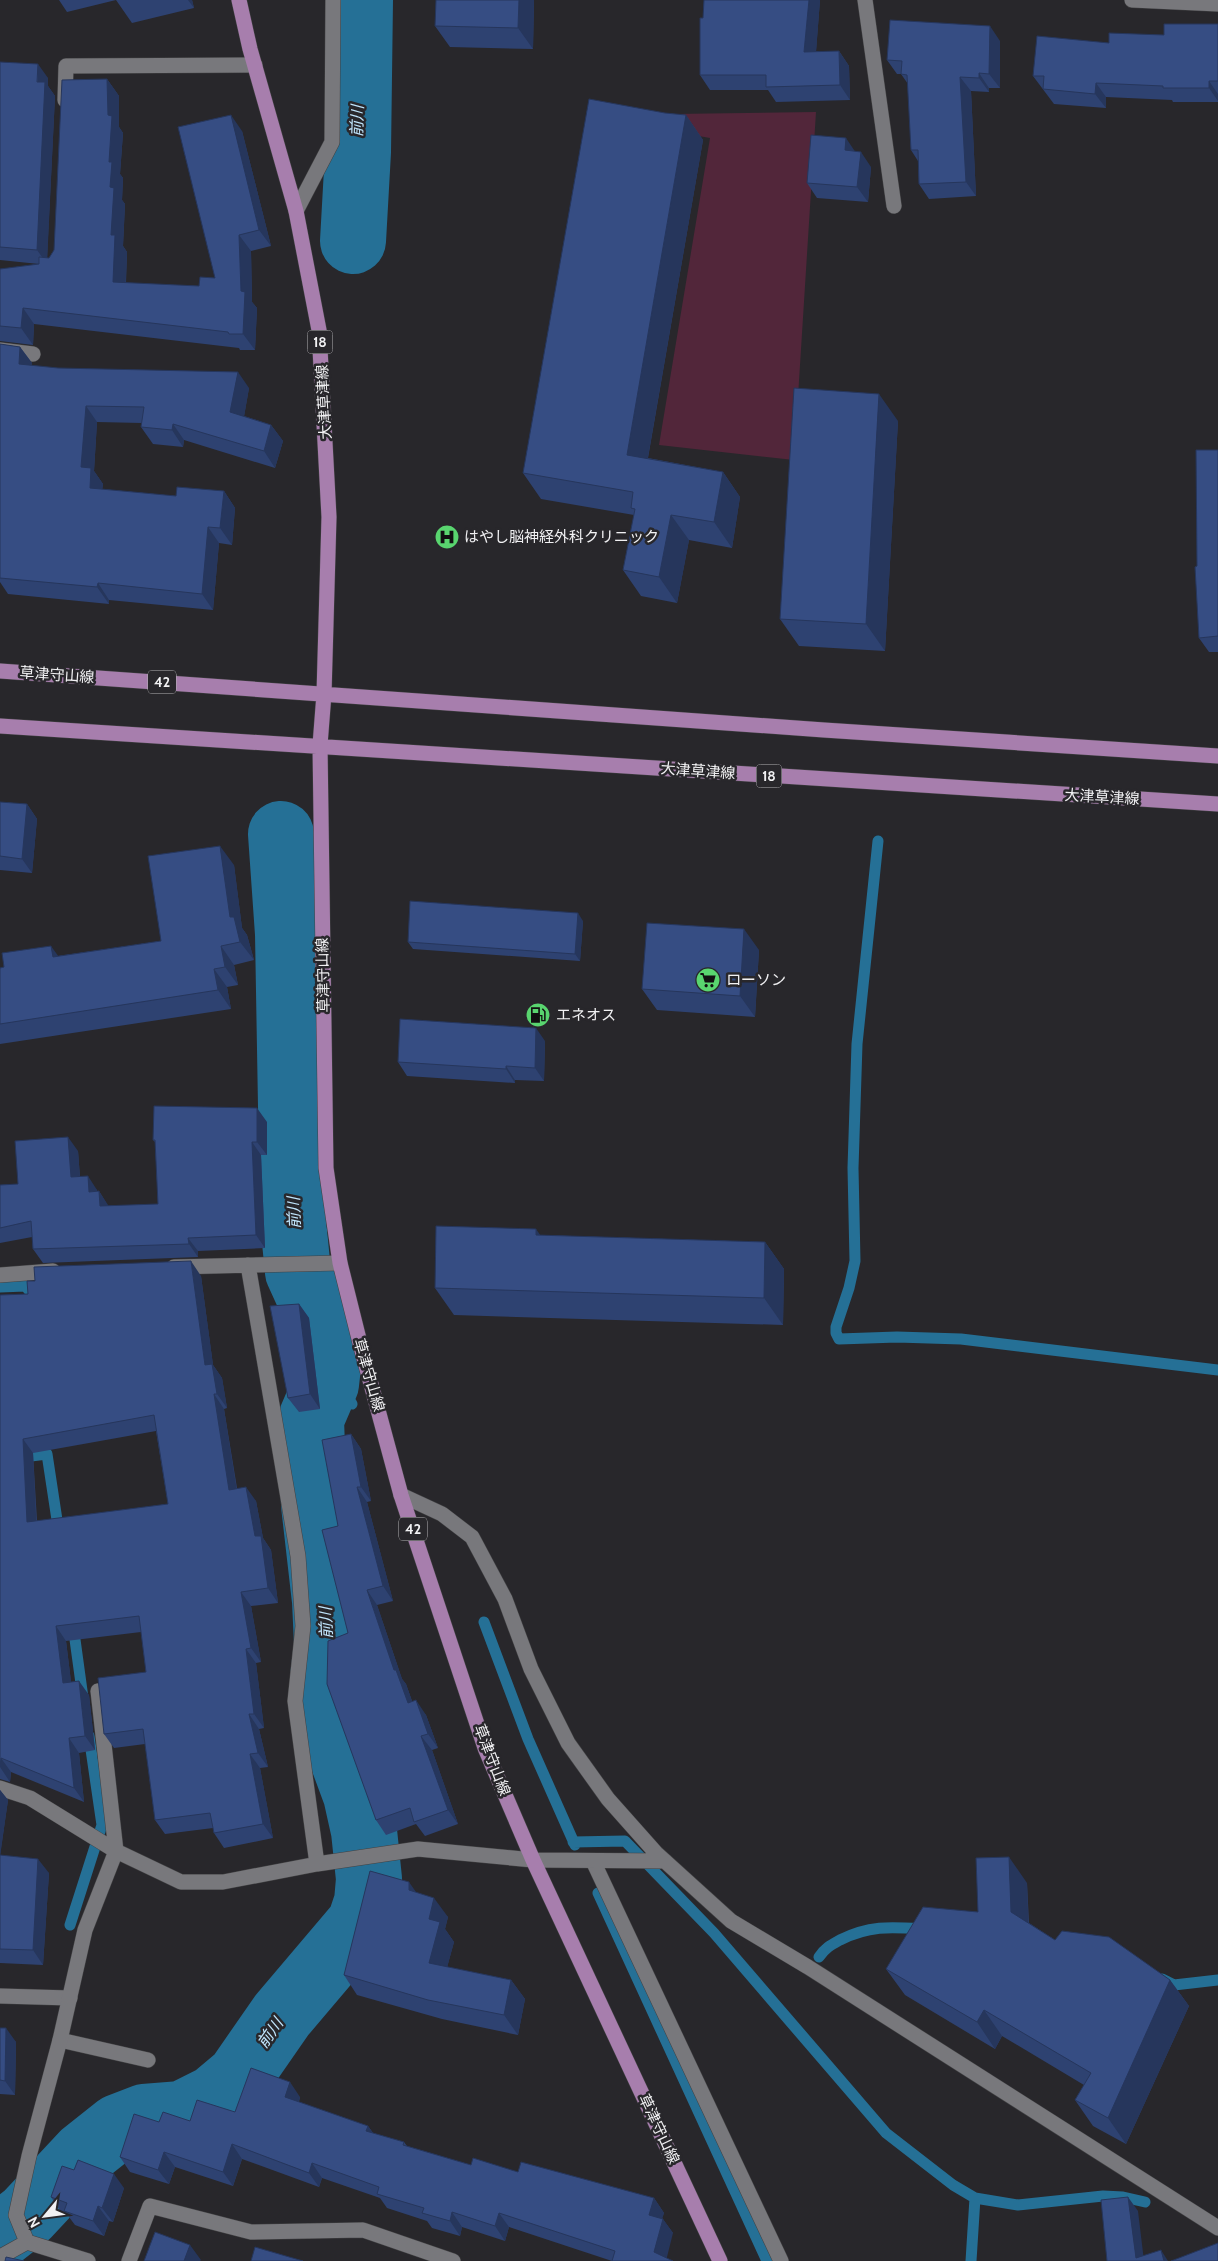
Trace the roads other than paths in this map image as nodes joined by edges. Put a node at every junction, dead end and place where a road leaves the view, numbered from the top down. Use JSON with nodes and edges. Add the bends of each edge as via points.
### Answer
{"nodes":[{"id":1,"x":239,"y":0,"type":"edge"},
{"id":2,"x":333,"y":0,"type":"edge"},
{"id":3,"x":865,"y":0,"type":"edge"},
{"id":4,"x":1132,"y":0,"type":"edge"},
{"id":5,"x":1218,"y":2,"type":"edge"},
{"id":6,"x":255,"y":65,"type":"junction"},
{"id":7,"x":64,"y":113,"type":"edge"},
{"id":8,"x":894,"y":206,"type":"dead end"},
{"id":9,"x":296,"y":211,"type":"junction"},
{"id":10,"x":0,"y":350,"type":"edge"},
{"id":11,"x":33,"y":354,"type":"dead end"},
{"id":12,"x":0,"y":671,"type":"edge"},
{"id":13,"x":324,"y":694,"type":"junction"},
{"id":14,"x":0,"y":726,"type":"edge"},
{"id":15,"x":320,"y":745,"type":"junction"},
{"id":16,"x":1218,"y":756,"type":"edge"},
{"id":17,"x":1218,"y":804,"type":"edge"},
{"id":18,"x":340,"y":1263,"type":"junction"},
{"id":19,"x":248,"y":1265,"type":"junction"},
{"id":20,"x":158,"y":1267,"type":"edge"},
{"id":21,"x":68,"y":1270,"type":"edge"},
{"id":22,"x":0,"y":1275,"type":"edge"},
{"id":23,"x":401,"y":1496,"type":"junction"},
{"id":24,"x":98,"y":1691,"type":"edge"},
{"id":25,"x":0,"y":1788,"type":"edge"},
{"id":26,"x":116,"y":1851,"type":"junction"},
{"id":27,"x":533,"y":1860,"type":"junction"},
{"id":28,"x":594,"y":1861,"type":"junction"},
{"id":29,"x":665,"y":1861,"type":"junction"},
{"id":30,"x":318,"y":1864,"type":"junction"},
{"id":31,"x":0,"y":1996,"type":"edge"},
{"id":32,"x":70,"y":1998,"type":"junction"},
{"id":33,"x":60,"y":2040,"type":"junction"},
{"id":34,"x":148,"y":2060,"type":"dead end"},
{"id":35,"x":1218,"y":2228,"type":"edge"},
{"id":36,"x":27,"y":2242,"type":"junction"},
{"id":37,"x":0,"y":2257,"type":"edge"},
{"id":38,"x":88,"y":2261,"type":"edge"},
{"id":39,"x":129,"y":2261,"type":"edge"},
{"id":40,"x":453,"y":2261,"type":"edge"},
{"id":41,"x":720,"y":2261,"type":"edge"},
{"id":42,"x":781,"y":2261,"type":"edge"}],
"edges":[{"from":1,"to":6,"type":"main road","name":"大津草津線","number":"18"},
{"from":2,"to":9,"type":"street","via":[[332,142]]},
{"from":3,"to":8,"type":"street"},
{"from":4,"to":5,"type":"street"},
{"from":6,"to":7,"type":"street","via":[[66,66]]},
{"from":6,"to":9,"type":"main road","name":"大津草津線","number":"18"},
{"from":9,"to":13,"type":"main road","name":"大津草津線","number":"18","via":[[319,330],[325,410],[329,517]]},
{"from":10,"to":11,"type":"street"},
{"from":12,"to":13,"type":"main road","name":"草津守山線","number":"42"},
{"from":13,"to":15,"type":"main road","name":"大津草津線","number":"18"},
{"from":13,"to":16,"type":"main road"},
{"from":14,"to":15,"type":"main road"},
{"from":15,"to":17,"type":"main road","name":"大津草津線","number":"18"},
{"from":15,"to":18,"type":"main road","name":"草津守山線","number":"42","via":[[326,1168]]},
{"from":18,"to":19,"type":"street"},
{"from":18,"to":23,"type":"main road","name":"草津守山線","number":"42"},
{"from":19,"to":20,"type":"street"},
{"from":19,"to":30,"type":"street","via":[[298,1556],[303,1626],[295,1701]]},
{"from":21,"to":22,"type":"street"},
{"from":23,"to":27,"type":"main road","name":"草津守山線","number":"42","via":[[485,1748]]},
{"from":23,"to":29,"type":"street","via":[[442,1514],[472,1537],[505,1600],[531,1669],[568,1743],[608,1798]]},
{"from":24,"to":26,"type":"street"},
{"from":25,"to":26,"type":"street","via":[[30,1798]]},
{"from":26,"to":30,"type":"street","via":[[181,1882],[223,1882]]},
{"from":26,"to":32,"type":"street","via":[[86,1930]]},
{"from":27,"to":28,"type":"street"},
{"from":27,"to":30,"type":"street","via":[[418,1850]]},
{"from":27,"to":41,"type":"main road","name":"草津守山線","number":"42"},
{"from":28,"to":29,"type":"street"},
{"from":28,"to":42,"type":"street"},
{"from":29,"to":35,"type":"street","via":[[731,1921]]},
{"from":31,"to":32,"type":"street"},
{"from":32,"to":33,"type":"street"},
{"from":33,"to":34,"type":"street"},
{"from":33,"to":36,"type":"street","via":[[16,2215]]},
{"from":36,"to":37,"type":"street"},
{"from":36,"to":38,"type":"street"},
{"from":39,"to":40,"type":"street","via":[[150,2206],[251,2232],[363,2230]]}]}
